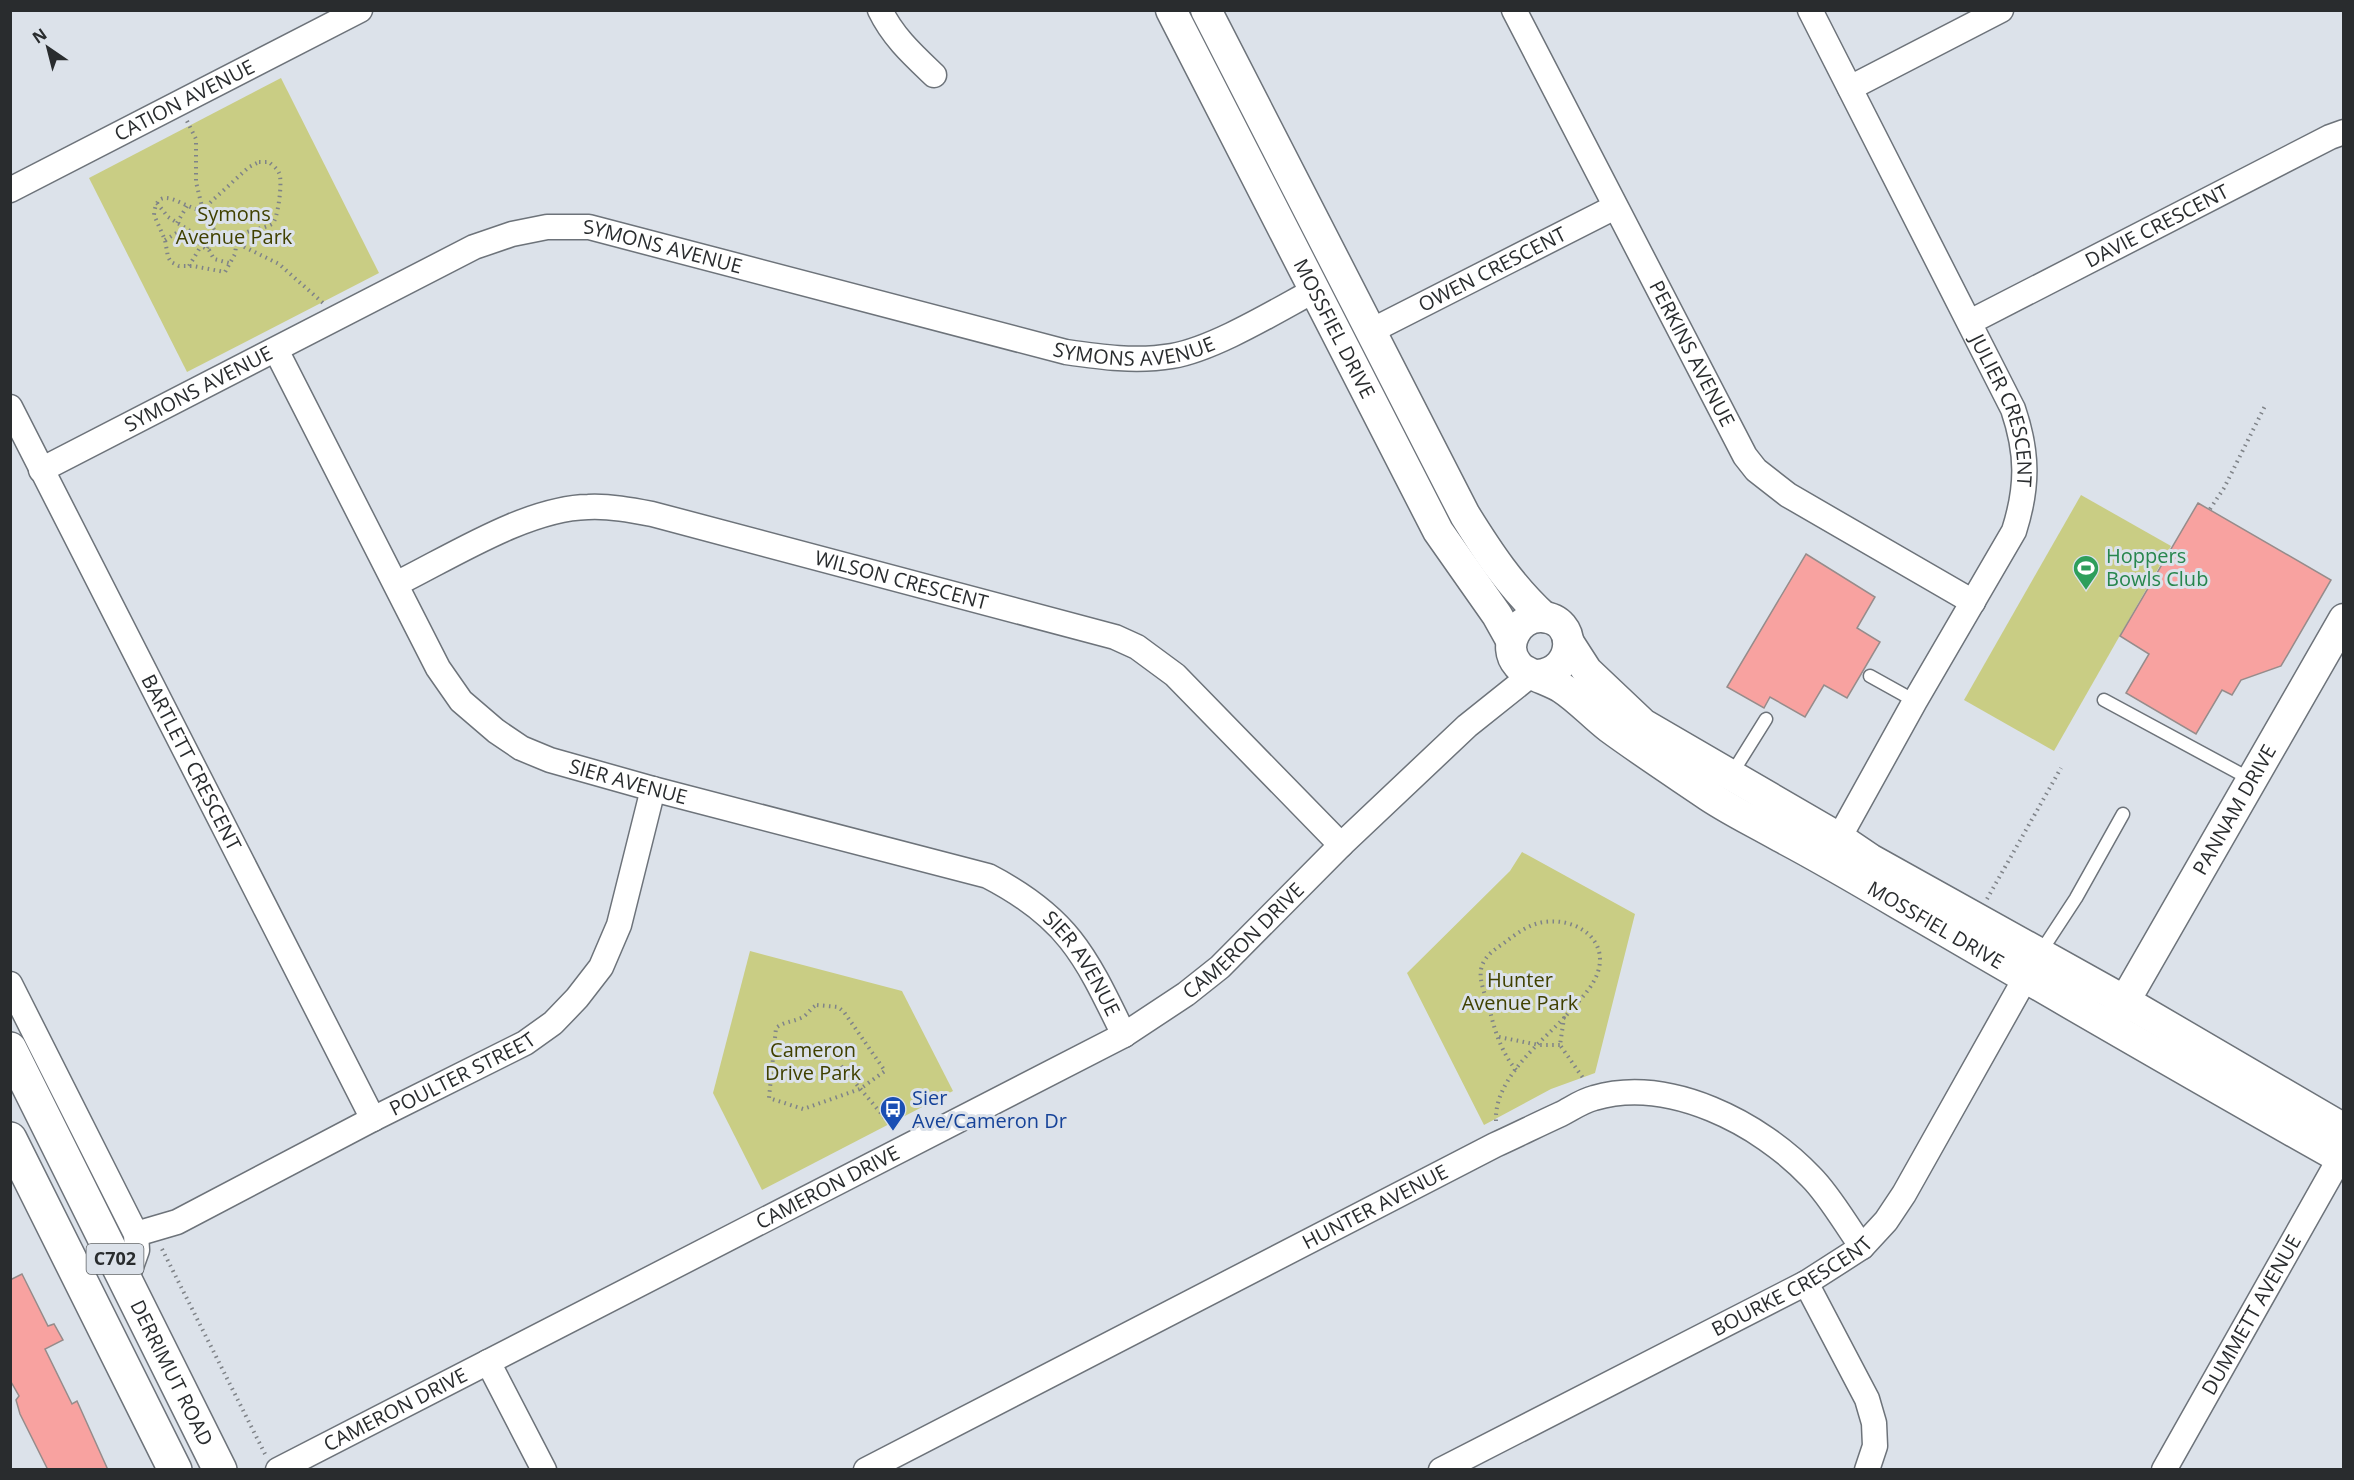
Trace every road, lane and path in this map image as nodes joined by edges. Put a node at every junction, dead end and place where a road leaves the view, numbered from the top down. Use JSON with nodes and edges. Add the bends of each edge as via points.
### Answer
{"nodes":[{"id":1,"x":360,"y":10,"type":"edge"},
{"id":2,"x":880,"y":10,"type":"edge"},
{"id":3,"x":1171,"y":10,"type":"edge"},
{"id":4,"x":1206,"y":10,"type":"edge"},
{"id":5,"x":1514,"y":10,"type":"edge"},
{"id":6,"x":1810,"y":10,"type":"edge"},
{"id":7,"x":2001,"y":10,"type":"edge"},
{"id":8,"x":934,"y":75,"type":"dead end"},
{"id":9,"x":1850,"y":88,"type":"junction"},
{"id":10,"x":179,"y":104,"type":"junction"},
{"id":11,"x":2343,"y":132,"type":"edge"},
{"id":12,"x":10,"y":190,"type":"edge"},
{"id":13,"x":157,"y":203,"type":"junction"},
{"id":14,"x":187,"y":206,"type":"junction"},
{"id":15,"x":1615,"y":207,"type":"junction"},
{"id":16,"x":202,"y":210,"type":"junction"},
{"id":17,"x":177,"y":223,"type":"junction"},
{"id":18,"x":183,"y":229,"type":"junction"},
{"id":19,"x":217,"y":232,"type":"junction"},
{"id":20,"x":165,"y":240,"type":"junction"},
{"id":21,"x":236,"y":243,"type":"junction"},
{"id":22,"x":201,"y":246,"type":"junction"},
{"id":23,"x":207,"y":248,"type":"junction"},
{"id":24,"x":230,"y":263,"type":"junction"},
{"id":25,"x":189,"y":266,"type":"junction"},
{"id":26,"x":1343,"y":278,"type":"junction"},
{"id":27,"x":1315,"y":290,"type":"junction"},
{"id":28,"x":339,"y":317,"type":"junction"},
{"id":29,"x":1970,"y":322,"type":"junction"},
{"id":30,"x":1371,"y":331,"type":"junction"},
{"id":31,"x":1344,"y":343,"type":"junction"},
{"id":32,"x":276,"y":350,"type":"junction"},
{"id":33,"x":2266,"y":404,"type":"dead end"},
{"id":34,"x":10,"y":407,"type":"edge"},
{"id":35,"x":41,"y":470,"type":"junction"},
{"id":36,"x":2210,"y":509,"type":"dead end"},
{"id":37,"x":396,"y":584,"type":"junction"},
{"id":38,"x":1973,"y":602,"type":"junction"},
{"id":39,"x":1544,"y":617,"type":"junction"},
{"id":40,"x":2341,"y":629,"type":"edge"},
{"id":41,"x":1569,"y":643,"type":"junction"},
{"id":42,"x":1511,"y":645,"type":"junction"},
{"id":43,"x":1535,"y":674,"type":"junction"},
{"id":44,"x":1870,"y":676,"type":"dead end"},
{"id":45,"x":2104,"y":700,"type":"dead end"},
{"id":46,"x":1915,"y":701,"type":"junction"},
{"id":47,"x":1766,"y":719,"type":"dead end"},
{"id":48,"x":1467,"y":726,"type":"junction"},
{"id":49,"x":2061,"y":768,"type":"dead end"},
{"id":50,"x":1730,"y":776,"type":"junction"},
{"id":51,"x":2252,"y":780,"type":"junction"},
{"id":52,"x":653,"y":789,"type":"junction"},
{"id":53,"x":2123,"y":814,"type":"dead end"},
{"id":54,"x":1341,"y":845,"type":"junction"},
{"id":55,"x":1832,"y":850,"type":"junction"},
{"id":56,"x":1976,"y":918,"type":"junction"},
{"id":57,"x":2033,"y":965,"type":"junction"},
{"id":58,"x":10,"y":984,"type":"edge"},
{"id":59,"x":2118,"y":1013,"type":"junction"},
{"id":60,"x":1563,"y":1018,"type":"junction"},
{"id":61,"x":1124,"y":1035,"type":"junction"},
{"id":62,"x":1498,"y":1037,"type":"junction"},
{"id":63,"x":1560,"y":1044,"type":"junction"},
{"id":64,"x":1539,"y":1045,"type":"junction"},
{"id":65,"x":10,"y":1049,"type":"edge"},
{"id":66,"x":841,"y":1066,"type":"dead end"},
{"id":67,"x":1516,"y":1070,"type":"junction"},
{"id":68,"x":1583,"y":1078,"type":"dead end"},
{"id":69,"x":860,"y":1089,"type":"junction"},
{"id":70,"x":373,"y":1119,"type":"junction"},
{"id":71,"x":1496,"y":1121,"type":"dead end"},
{"id":72,"x":891,"y":1125,"type":"dead end"},
{"id":73,"x":2343,"y":1129,"type":"edge"},
{"id":74,"x":10,"y":1138,"type":"edge"},
{"id":75,"x":2342,"y":1157,"type":"edge"},
{"id":76,"x":145,"y":1232,"type":"junction"},
{"id":77,"x":1862,"y":1247,"type":"junction"},
{"id":78,"x":126,"y":1281,"type":"junction"},
{"id":79,"x":1806,"y":1283,"type":"junction"},
{"id":80,"x":488,"y":1362,"type":"junction"},
{"id":81,"x":125,"y":1368,"type":"junction"},
{"id":82,"x":273,"y":1464,"type":"edge"},
{"id":83,"x":175,"y":1470,"type":"edge"},
{"id":84,"x":220,"y":1470,"type":"edge"},
{"id":85,"x":544,"y":1470,"type":"edge"},
{"id":86,"x":866,"y":1470,"type":"edge"},
{"id":87,"x":1441,"y":1470,"type":"edge"},
{"id":88,"x":1867,"y":1470,"type":"edge"},
{"id":89,"x":2164,"y":1470,"type":"edge"}],
"edges":[{"from":1,"to":10,"type":"street","name":"CATION AVENUE"},
{"from":2,"to":8,"type":"street","via":[[904,46]]},
{"from":3,"to":27,"type":"street","name":"MOSSFIEL DRIVE"},
{"from":4,"to":26,"type":"street","name":"MOSSFIEL DRIVE"},
{"from":5,"to":15,"type":"street","name":"PERKINS AVENUE"},
{"from":6,"to":9,"type":"street","name":"JULIER CRESCENT"},
{"from":7,"to":9,"type":"street"},
{"from":9,"to":29,"type":"street","name":"JULIER CRESCENT"},
{"from":10,"to":12,"type":"street","name":"CATION AVENUE"},
{"from":10,"to":16,"type":"path","via":[[196,139],[196,182]]},
{"from":11,"to":29,"type":"street","name":"DAVIE CRESCENT"},
{"from":13,"to":14,"type":"path","via":[[170,198]]},
{"from":13,"to":17,"type":"path"},
{"from":13,"to":20,"type":"path","via":[[154,215]]},
{"from":14,"to":16,"type":"path"},
{"from":14,"to":17,"type":"path"},
{"from":15,"to":30,"type":"street","name":"OWEN CRESCENT"},
{"from":15,"to":38,"type":"street","name":"PERKINS AVENUE","via":[[1732,434],[1756,470],[1788,495]]},
{"from":16,"to":19,"type":"path"},
{"from":16,"to":21,"type":"path","via":[[249,166],[269,162],[280,174],[276,220],[244,233]]},
{"from":17,"to":18,"type":"path"},
{"from":18,"to":20,"type":"path"},
{"from":18,"to":22,"type":"path","via":[[195,234]]},
{"from":19,"to":21,"type":"path"},
{"from":19,"to":23,"type":"path"},
{"from":20,"to":25,"type":"path","via":[[171,262]]},
{"from":21,"to":24,"type":"path"},
{"from":21,"to":28,"type":"path","via":[[279,264]]},
{"from":22,"to":23,"type":"path"},
{"from":22,"to":25,"type":"path"},
{"from":23,"to":24,"type":"path","via":[[214,259]]},
{"from":24,"to":25,"type":"path","via":[[225,272]]},
{"from":26,"to":27,"type":"street"},
{"from":26,"to":30,"type":"street","name":"MOSSFIEL DRIVE"},
{"from":27,"to":28,"type":"street","name":"SYMONS AVENUE","via":[[1206,345],[1173,356],[1123,360],[1065,352],[589,226],[547,227],[474,247]]},
{"from":27,"to":31,"type":"street","name":"MOSSFIEL DRIVE"},
{"from":28,"to":32,"type":"street","name":"SYMONS AVENUE"},
{"from":29,"to":38,"type":"street","name":"JULIER CRESCENT","via":[[2013,409],[2025,456],[2025,484],[2014,531]]},
{"from":30,"to":31,"type":"street"},
{"from":30,"to":39,"type":"street","name":"MOSSFIEL DRIVE","via":[[1465,515],[1500,569]]},
{"from":31,"to":42,"type":"street","name":"MOSSFIEL DRIVE","via":[[1438,531],[1497,615]]},
{"from":32,"to":35,"type":"street","name":"SYMONS AVENUE"},
{"from":32,"to":37,"type":"street","name":"SIER AVENUE"},
{"from":33,"to":36,"type":"path"},
{"from":34,"to":35,"type":"street","name":"BARTLETT CRESCENT"},
{"from":35,"to":70,"type":"street","name":"BARTLETT CRESCENT"},
{"from":37,"to":52,"type":"street","name":"SIER AVENUE","via":[[461,701],[496,731],[521,748],[550,760]]},
{"from":37,"to":54,"type":"street","name":"WILSON CRESCENT","via":[[519,522],[586,507],[618,508],[1115,637],[1137,647],[1175,675]]},
{"from":38,"to":46,"type":"street","name":"JULIER CRESCENT"},
{"from":39,"to":41,"type":"street","via":[[1561,626]]},
{"from":39,"to":42,"type":"street","via":[[1523,622]]},
{"from":40,"to":51,"type":"street","name":"PANNAM DRIVE"},
{"from":41,"to":43,"type":"street","via":[[1564,662],[1548,674]]},
{"from":41,"to":50,"type":"street","name":"MOSSFIEL DRIVE","via":[[1587,671],[1643,724]]},
{"from":42,"to":43,"type":"street","via":[[1518,665]]},
{"from":42,"to":48,"type":"street","name":"CAMERON DRIVE","via":[[1508,668]]},
{"from":43,"to":48,"type":"street","name":"CAMERON DRIVE"},
{"from":43,"to":55,"type":"street","name":"MOSSFIEL DRIVE","via":[[1561,687],[1610,728],[1712,799]]},
{"from":44,"to":46,"type":"lane"},
{"from":45,"to":51,"type":"lane"},
{"from":46,"to":55,"type":"street","name":"JULIER CRESCENT"},
{"from":47,"to":50,"type":"lane"},
{"from":48,"to":54,"type":"street","name":"CAMERON DRIVE"},
{"from":49,"to":56,"type":"path"},
{"from":50,"to":55,"type":"street","name":"MOSSFIEL DRIVE"},
{"from":51,"to":59,"type":"street","name":"PANNAM DRIVE"},
{"from":52,"to":61,"type":"street","name":"SIER AVENUE","via":[[953,866],[988,876],[1019,892],[1067,933],[1092,970]]},
{"from":52,"to":70,"type":"street","name":"POULTER STREET","via":[[619,925],[601,967],[577,998],[553,1023],[525,1043]]},
{"from":53,"to":57,"type":"lane"},
{"from":54,"to":61,"type":"street","name":"CAMERON DRIVE","via":[[1220,967]]},
{"from":55,"to":56,"type":"street","name":"MOSSFIEL DRIVE","via":[[1870,859]]},
{"from":55,"to":57,"type":"street","name":"MOSSFIEL DRIVE"},
{"from":56,"to":57,"type":"street","name":"MOSSFIEL DRIVE"},
{"from":57,"to":59,"type":"street","name":"MOSSFIEL DRIVE"},
{"from":57,"to":77,"type":"street","name":"BOURKE CRESCENT","via":[[1904,1194]]},
{"from":58,"to":76,"type":"street"},
{"from":59,"to":73,"type":"street","name":"MOSSFIEL DRIVE"},
{"from":59,"to":75,"type":"street","name":"MOSSFIEL DRIVE"},
{"from":60,"to":62,"type":"path","via":[[1595,979],[1600,966],[1599,949],[1592,936],[1579,927],[1557,921],[1540,923],[1496,948],[1482,966],[1481,976]]},
{"from":60,"to":63,"type":"path"},
{"from":60,"to":64,"type":"path"},
{"from":61,"to":80,"type":"street","name":"CAMERON DRIVE"},
{"from":62,"to":64,"type":"path"},
{"from":62,"to":67,"type":"path"},
{"from":63,"to":64,"type":"path"},
{"from":63,"to":68,"type":"path"},
{"from":64,"to":67,"type":"path"},
{"from":65,"to":78,"type":"highway","name":"DERRIMUT ROAD","number":"C702"},
{"from":66,"to":69,"type":"path"},
{"from":67,"to":71,"type":"path","via":[[1501,1092]]},
{"from":69,"to":69,"type":"path","via":[[885,1071],[841,1009],[817,1005],[803,1017],[779,1024],[769,1098],[803,1109]]},
{"from":69,"to":72,"type":"path"},
{"from":70,"to":76,"type":"street","name":"POULTER STREET","via":[[177,1222]]},
{"from":74,"to":81,"type":"highway","name":"DERRIMUT ROAD","number":"C702"},
{"from":75,"to":89,"type":"street","name":"DUMMETT AVENUE"},
{"from":76,"to":78,"type":"street"},
{"from":76,"to":82,"type":"path","via":[[159,1245]]},
{"from":77,"to":79,"type":"street","name":"BOURKE CRESCENT"},
{"from":77,"to":86,"type":"street","name":"HUNTER AVENUE","via":[[1812,1177],[1776,1146],[1728,1117],[1690,1101],[1645,1091],[1592,1098]]},
{"from":78,"to":81,"type":"highway","via":[[128,1309],[142,1346],[142,1358]]},
{"from":78,"to":84,"type":"highway","name":"DERRIMUT ROAD","number":"C702"},
{"from":79,"to":87,"type":"street","name":"BOURKE CRESCENT"},
{"from":79,"to":88,"type":"street","via":[[1867,1399],[1875,1446]]},
{"from":80,"to":82,"type":"street","name":"CAMERON DRIVE"},
{"from":80,"to":85,"type":"street"},
{"from":81,"to":83,"type":"highway","name":"DERRIMUT ROAD","number":"C702"}]}
